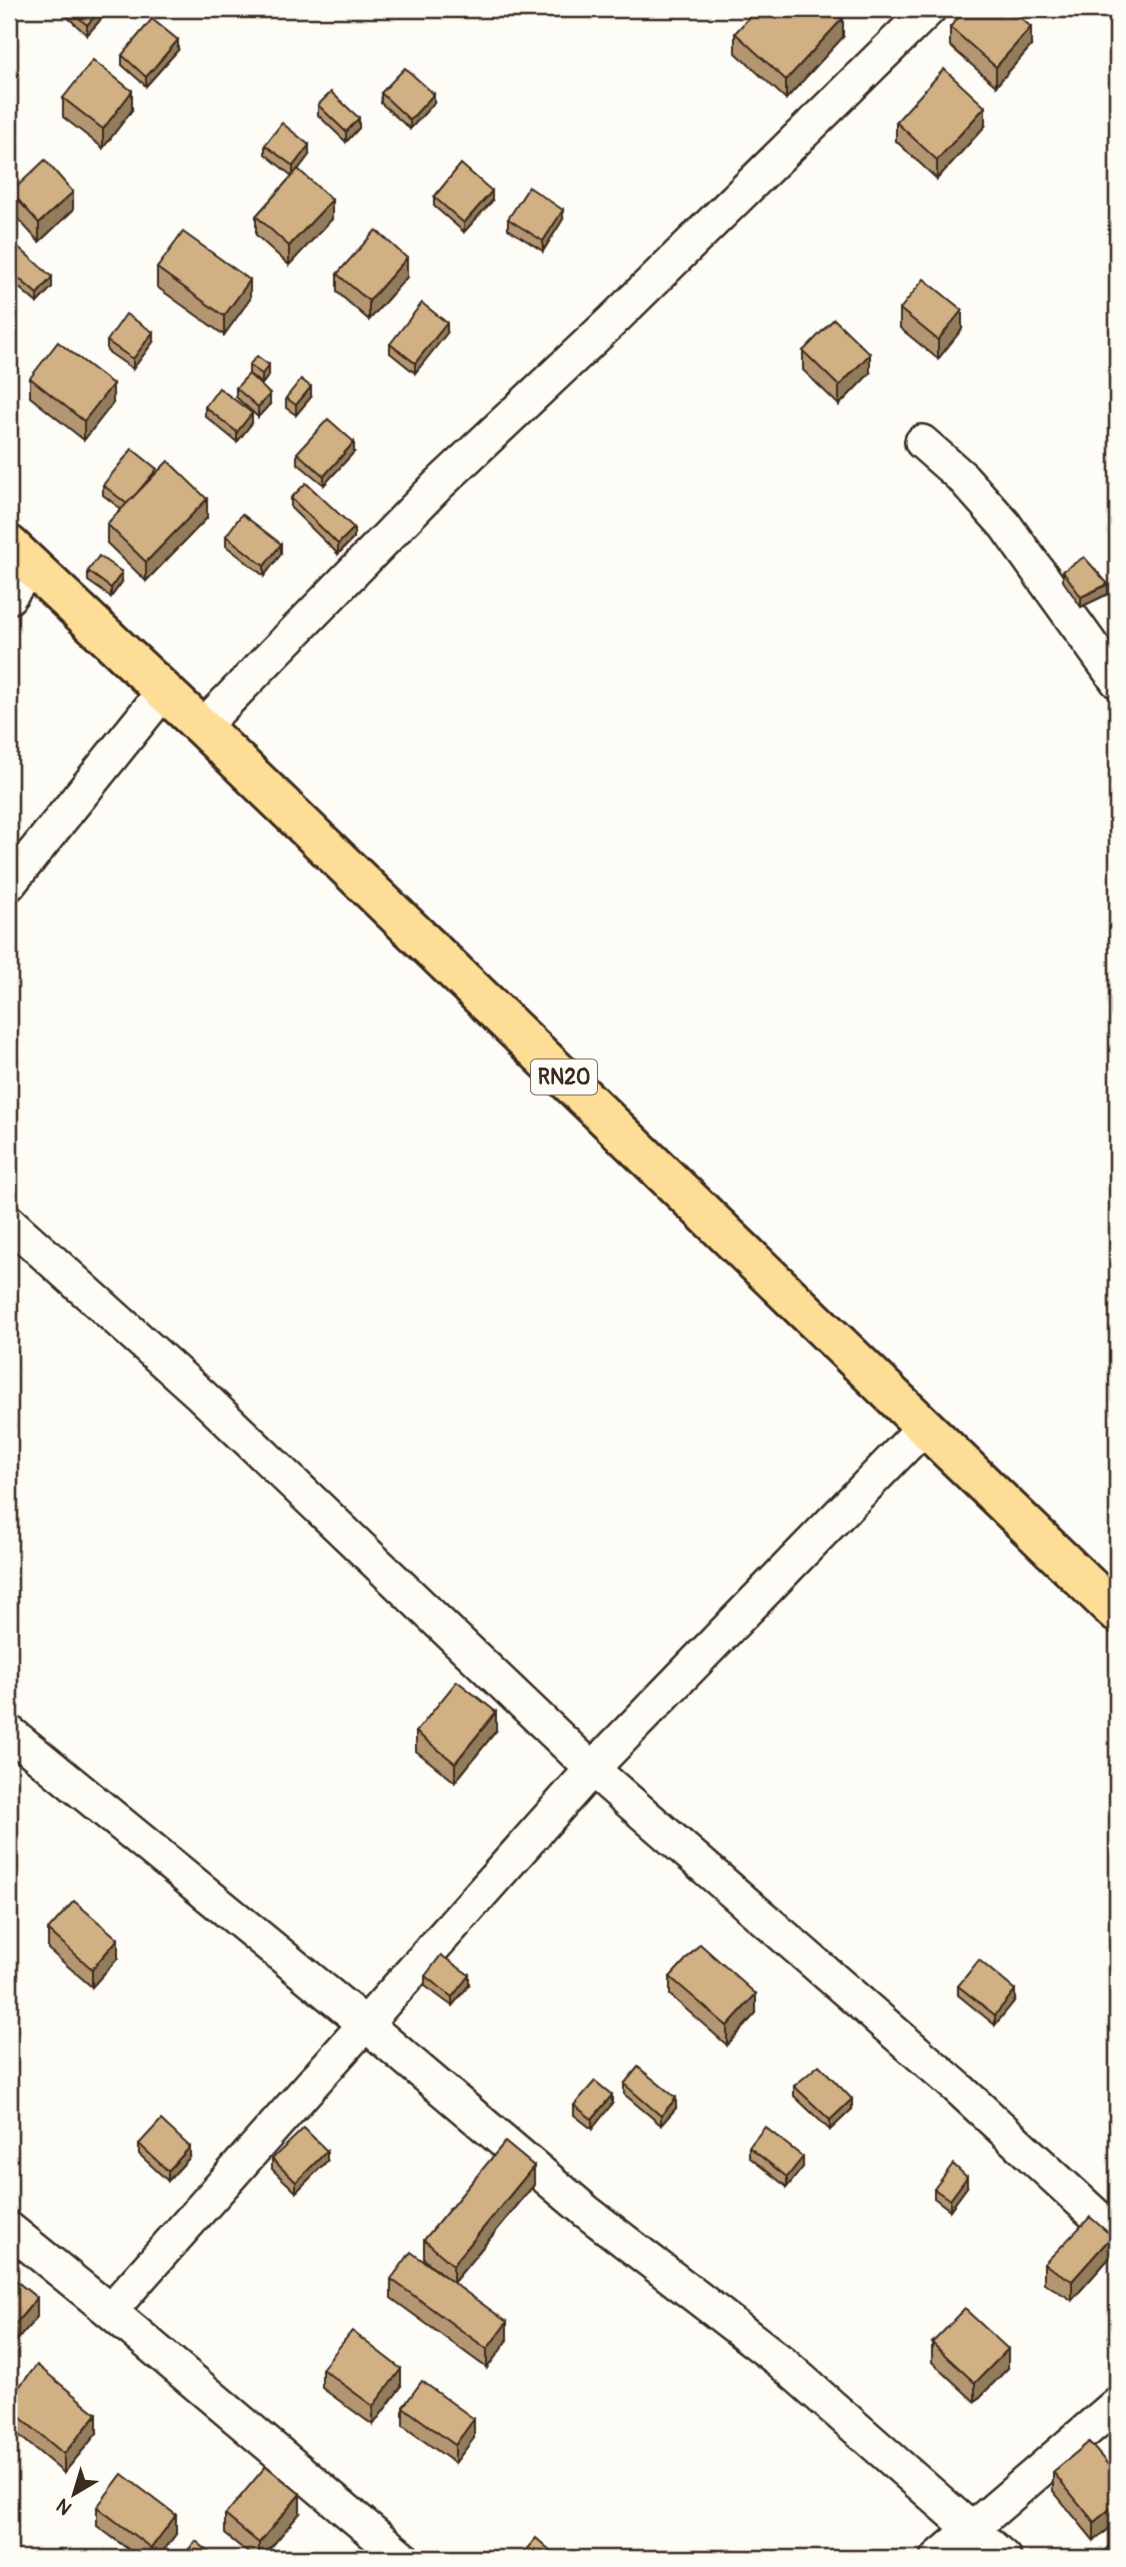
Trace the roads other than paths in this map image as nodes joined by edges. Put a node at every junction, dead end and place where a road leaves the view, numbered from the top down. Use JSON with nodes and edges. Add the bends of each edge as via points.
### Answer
{"nodes":[{"id":1,"x":929,"y":9,"type":"edge"},
{"id":2,"x":922,"y":442,"type":"dead end"},
{"id":3,"x":20,"y":555,"type":"edge"},
{"id":4,"x":9,"y":597,"type":"edge"},
{"id":5,"x":1116,"y":677,"type":"edge"},
{"id":6,"x":164,"y":691,"type":"junction"},
{"id":7,"x":202,"y":727,"type":"junction"},
{"id":8,"x":9,"y":884,"type":"edge"},
{"id":9,"x":9,"y":1222,"type":"edge"},
{"id":10,"x":925,"y":1426,"type":"junction"},
{"id":11,"x":1117,"y":1613,"type":"edge"},
{"id":12,"x":9,"y":1732,"type":"edge"},
{"id":13,"x":592,"y":1769,"type":"junction"},
{"id":14,"x":364,"y":2023,"type":"junction"},
{"id":15,"x":9,"y":2229,"type":"edge"},
{"id":16,"x":1117,"y":2235,"type":"edge"},
{"id":17,"x":110,"y":2311,"type":"junction"},
{"id":18,"x":1117,"y":2404,"type":"edge"},
{"id":19,"x":972,"y":2529,"type":"junction"},
{"id":20,"x":403,"y":2558,"type":"edge"},
{"id":21,"x":937,"y":2558,"type":"edge"},
{"id":22,"x":1004,"y":2558,"type":"edge"}],
"edges":[{"from":1,"to":7,"type":"street","via":[[438,485]]},
{"from":2,"to":5,"type":"street","via":[[963,478],[1005,525]]},
{"from":3,"to":4,"type":"street"},
{"from":3,"to":6,"type":"main road","number":"RN20"},
{"from":6,"to":7,"type":"main road","number":"RN20"},
{"from":6,"to":8,"type":"street"},
{"from":7,"to":10,"type":"main road","number":"RN20"},
{"from":9,"to":13,"type":"street","via":[[201,1395]]},
{"from":10,"to":11,"type":"main road","number":"RN20"},
{"from":10,"to":13,"type":"street"},
{"from":12,"to":14,"type":"street"},
{"from":13,"to":14,"type":"street"},
{"from":13,"to":16,"type":"street","via":[[957,2087]]},
{"from":14,"to":17,"type":"street"},
{"from":14,"to":19,"type":"street","via":[[587,2213],[780,2361]]},
{"from":15,"to":17,"type":"street"},
{"from":17,"to":20,"type":"street"},
{"from":18,"to":19,"type":"street"},
{"from":19,"to":21,"type":"street"},
{"from":19,"to":22,"type":"street"}]}
